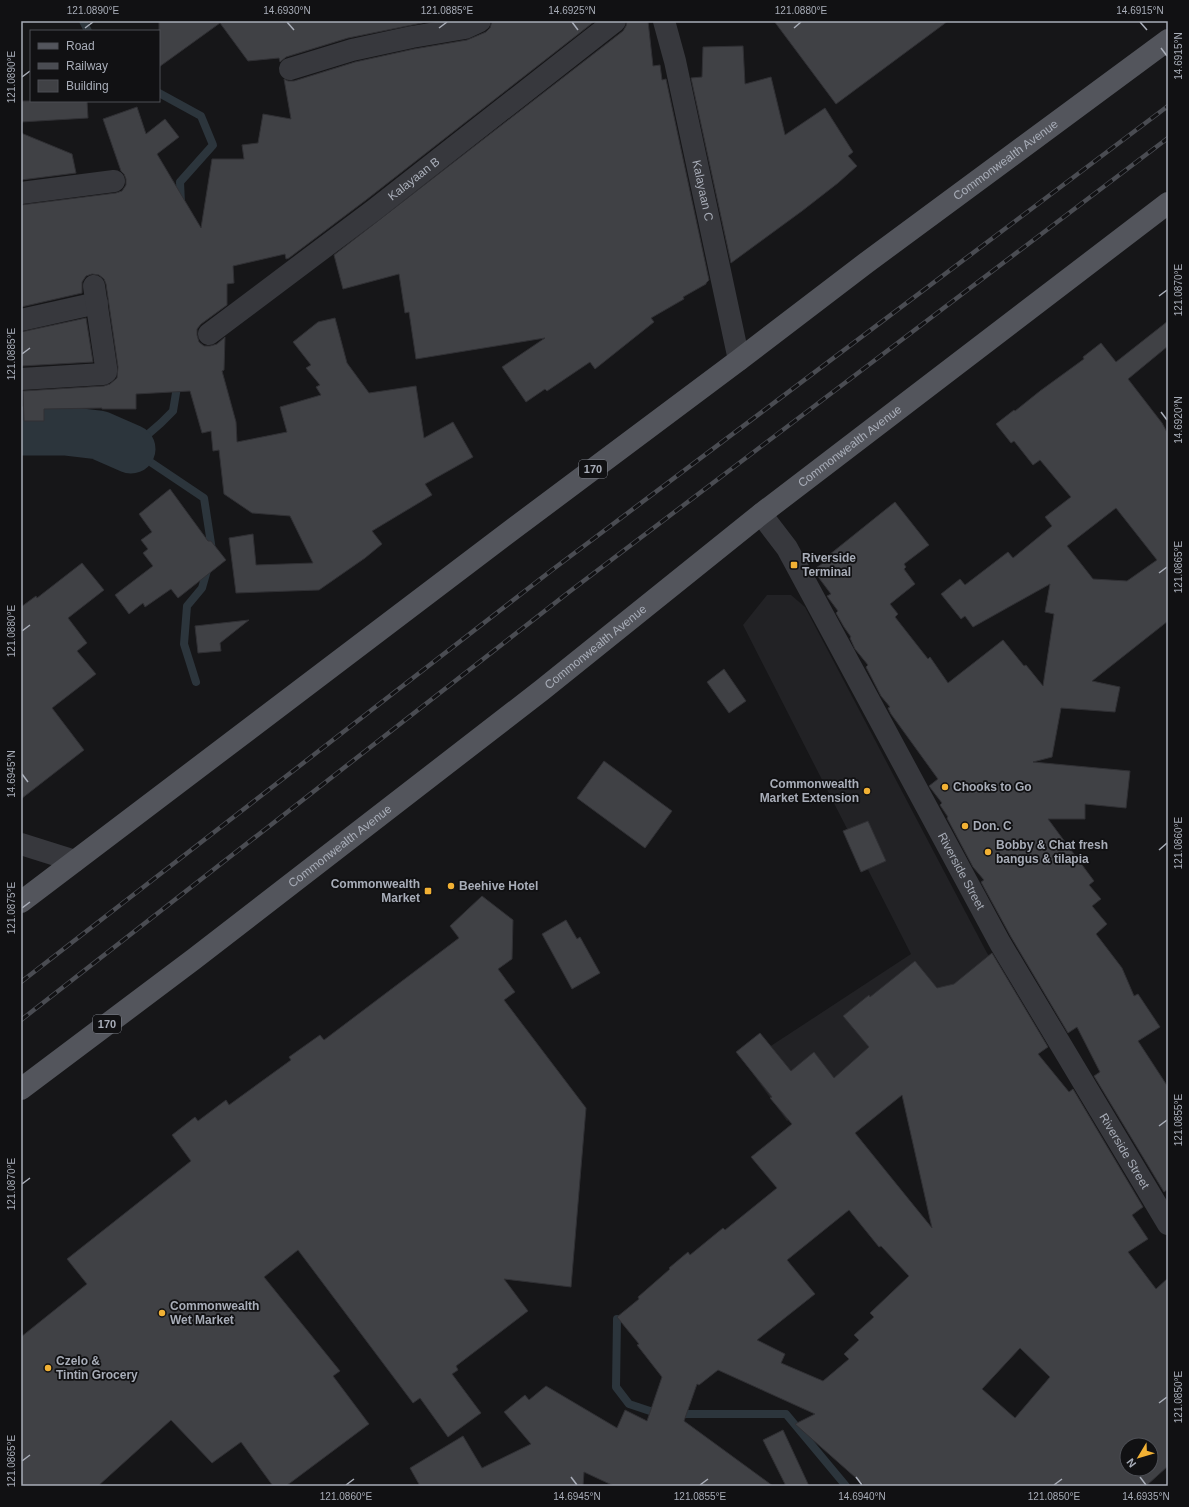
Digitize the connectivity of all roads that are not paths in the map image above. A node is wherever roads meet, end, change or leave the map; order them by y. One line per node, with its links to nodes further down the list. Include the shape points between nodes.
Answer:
1 (480, 21): 5 (street, via 465,28 352,50)
2 (615, 21): 10 (street, Kalayaan B, via 374,210)
3 (664, 21): 11 (street, Kalayaan C)
4 (1168, 40): 11 (main road, Commonwealth Avenue / 170, via 866,263)
5 (290, 69)
6 (114, 181): 7 (street)
7 (21, 193)
8 (1168, 203): 13 (main road, Commonwealth Avenue / 170)
9 (21, 320): 12 (street, via 96,294 106,367 103,374)
10 (209, 334)
11 (740, 360): 15 (main road, Commonwealth Avenue / 170)
12 (21, 379)
13 (762, 514): 17 (main road, Commonwealth Avenue / 170, via 542,690); 18 (street, Riverside Street, via 787,548 1000,943)
14 (21, 844): 15 (street)
15 (75, 861): 16 (main road, Commonwealth Avenue / 170)
16 (21, 902)
17 (21, 1089)
18 (1168, 1224)

